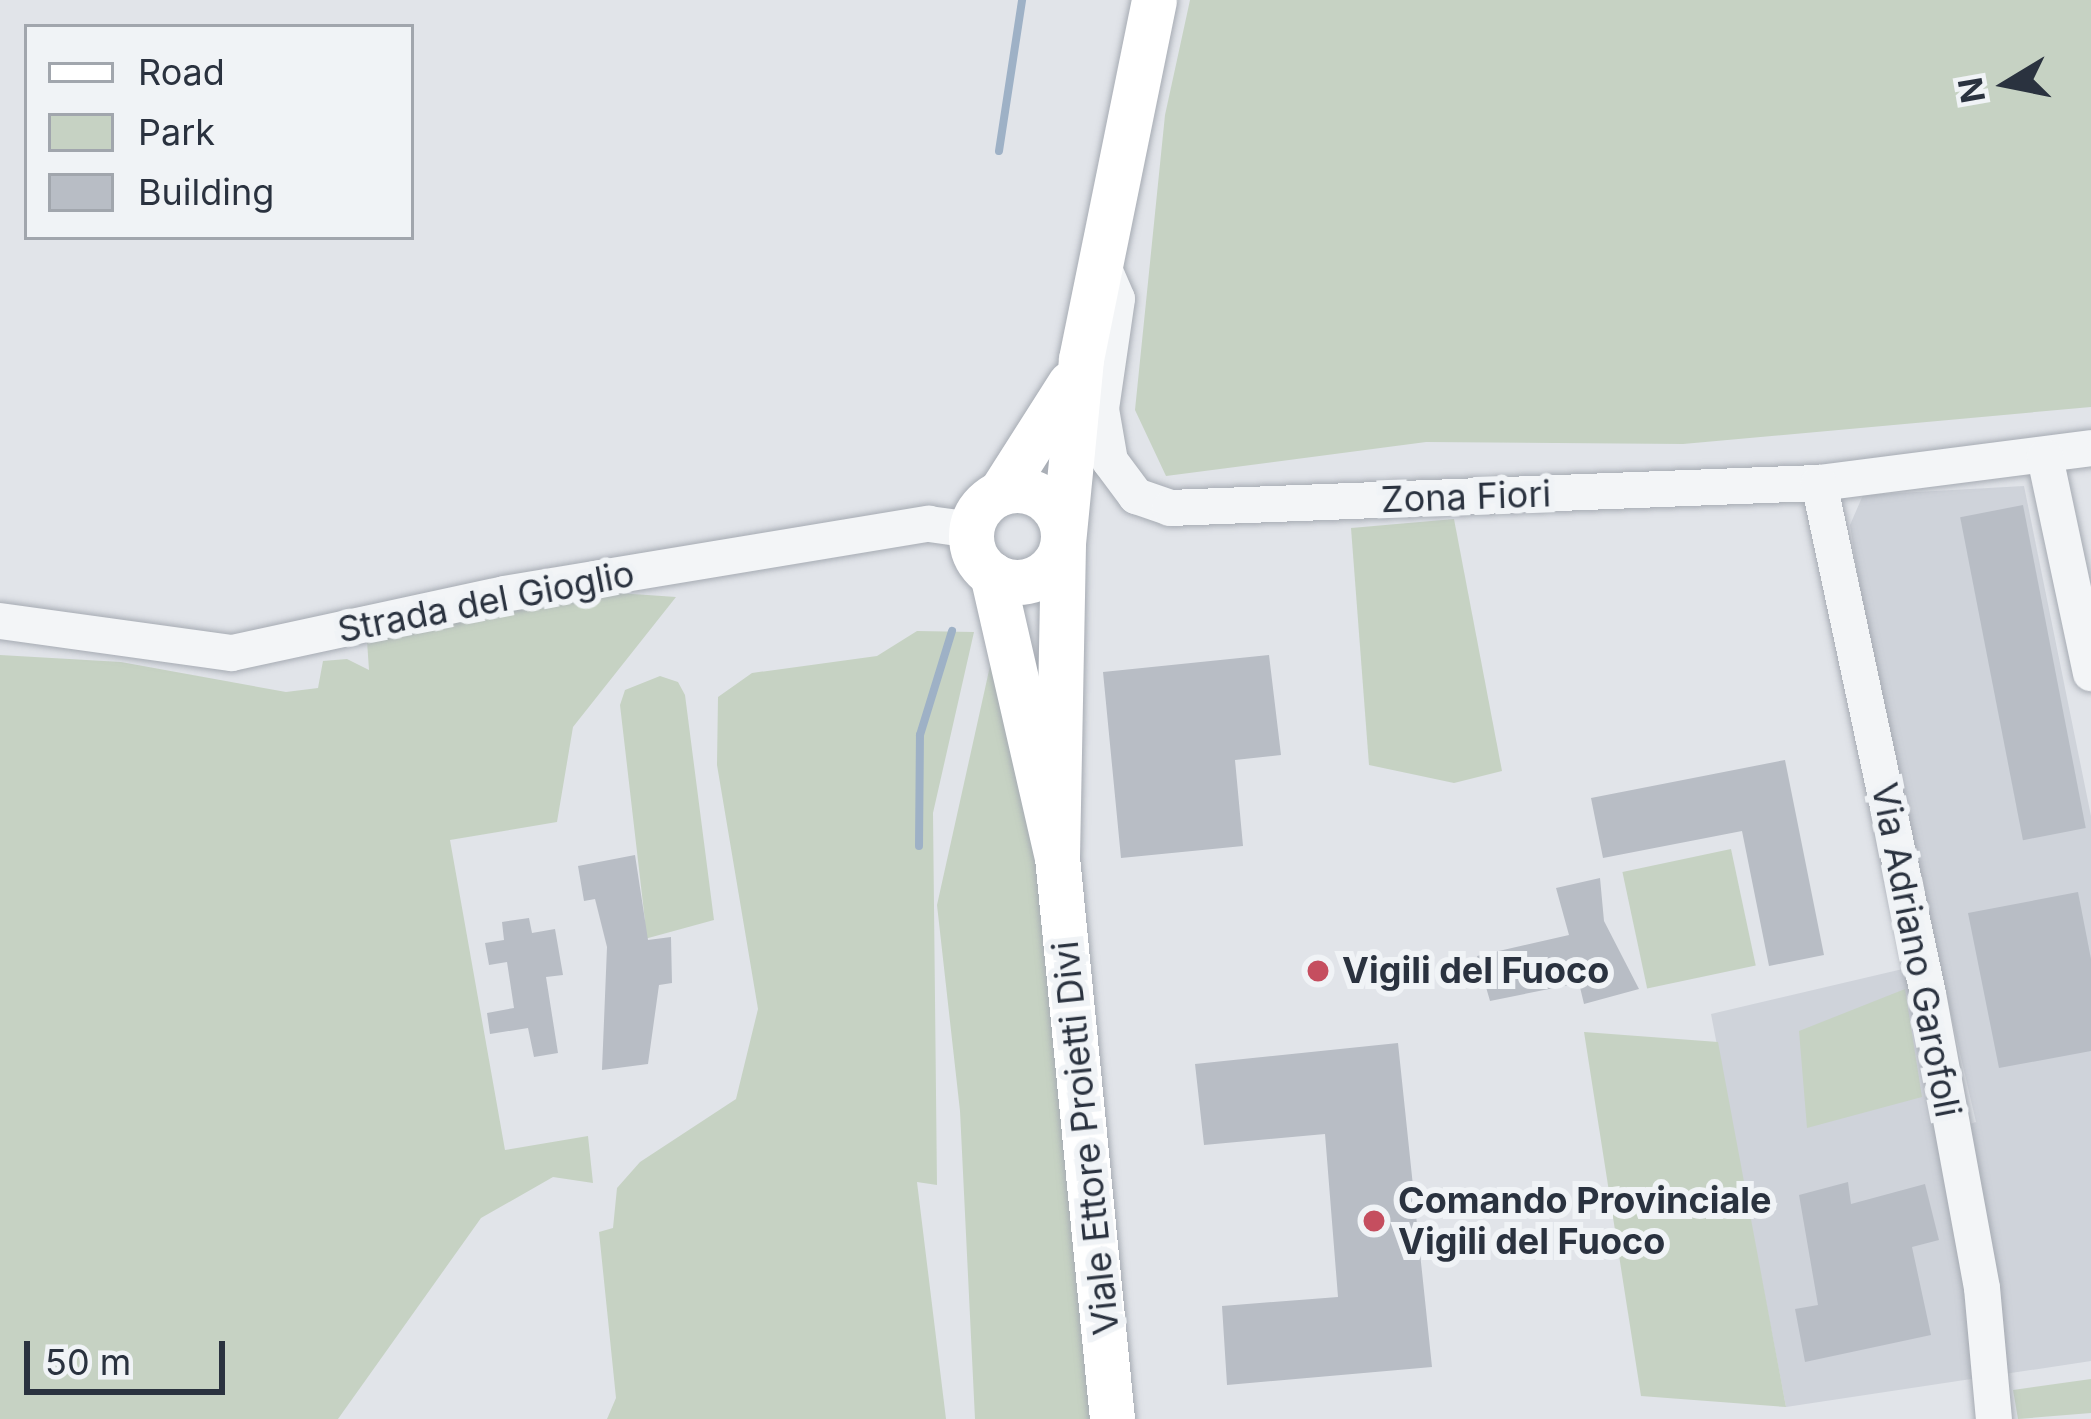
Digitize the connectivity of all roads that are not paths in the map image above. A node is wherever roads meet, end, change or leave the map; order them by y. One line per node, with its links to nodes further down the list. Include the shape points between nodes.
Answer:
1 (1154, 0): 2 (main road, Viale Ettore Proietti Divi)
2 (1101, 262): 3 (main road, Viale Ettore Proietti Divi); 6 (street, Zona Fiori, via 1117,299 1101,409 1110,461 1136,496 1170,508)
3 (1082, 358): 7 (main road, Viale Ettore Proietti Divi, via 1055,415); 9 (main road, Viale Ettore Proietti Divi)
4 (2091, 448): 5 (street, Zona Fiori)
5 (2045, 457): 6 (street, Zona Fiori); 12 (street)
6 (1819, 483): 15 (street, Via Adriano Garofoli, via 1928,994 1982,1288)
7 (1000, 493): 8 (main road, Viale Ettore Proietti Divi, via 981,507); 9 (main road, via 1028,490 1051,504)
8 (972, 530): 10 (main road, Viale Ettore Proietti Divi, via 975,555); 11 (street, Strada del Gioglio, via 929,524 504,594 232,653)
9 (1063, 543): 10 (main road, via 1036,578); 13 (main road, Viale Ettore Proietti Divi)
10 (992, 574): 13 (main road, Viale Ettore Proietti Divi)
11 (0, 621)
12 (2091, 673)
13 (1057, 857): 14 (main road, Viale Ettore Proietti Divi)
14 (1112, 1419)
15 (1994, 1419)

